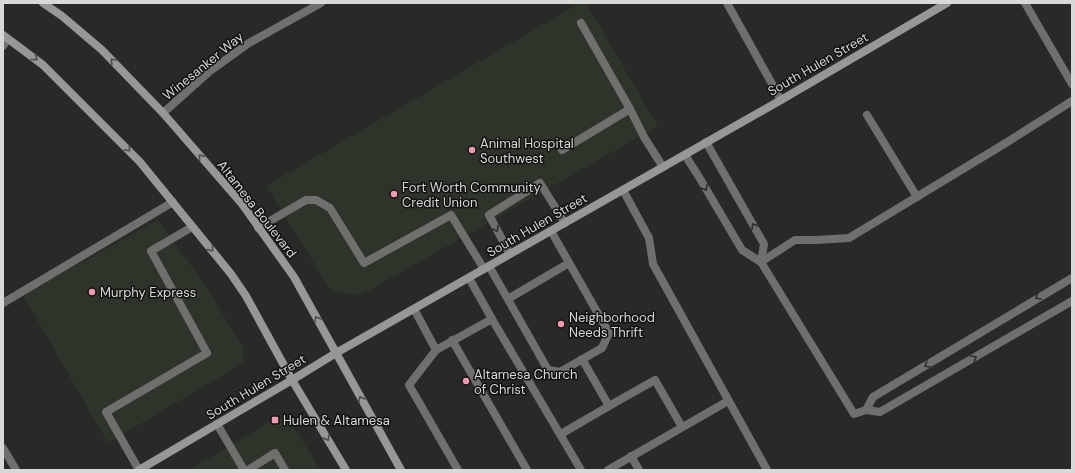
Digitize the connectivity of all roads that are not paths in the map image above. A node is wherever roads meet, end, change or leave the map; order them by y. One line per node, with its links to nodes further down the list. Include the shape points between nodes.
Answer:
1 (43, 3): 12 (main road, Altamesa Boulevard, one-way to 1, via 102,50)
2 (320, 3): 12 (street, Winesanker Way, via 249,43 210,71)
3 (727, 3): 9 (street)
4 (948, 3): 9 (main road, South Hulen Street)
5 (1024, 3): 8 (street)
6 (581, 23): 11 (street)
7 (5, 40): 20 (main road, one-way to 20, via 43,65 140,162)
8 (1072, 84)
9 (781, 100): 14 (main road, South Hulen Street)
10 (1072, 101): 19 (street)
11 (630, 109): 15 (street); 17 (street)
12 (163, 112): 23 (main road, Altamesa Boulevard, one-way to 12, via 242,204)
13 (867, 115): 19 (street)
14 (706, 142): 16 (main road, South Hulen Street); 26 (street, one-way to 14, via 764,244)
15 (562, 150)
16 (684, 155): 17 (main road, South Hulen Street); 26 (street, one-way to 26, via 742,250)
17 (663, 167): 18 (main road, South Hulen Street)
18 (623, 190): 21 (main road, South Hulen Street); 41 (street, via 649,238 653,264)
19 (917, 197): 26 (street, via 849,238 795,240)
20 (173, 202): 22 (main road); 33 (street)
21 (565, 223): 24 (main road, South Hulen Street); 25 (street, one-way to 25, via 540,183 489,215)
22 (192, 227): 40 (main road, one-way to 40, via 246,296); 53 (street, via 151,251 208,353 106,412)
23 (258, 228): 28 (street, via 306,200 316,200 330,208 364,263 451,214); 38 (main road, Altamesa Boulevard, one-way to 23, via 294,277)
24 (551, 231): 25 (main road, South Hulen Street); 27 (street)
25 (510, 254): 28 (main road, South Hulen Street)
26 (760, 262): 43 (street, via 854,414)
27 (569, 263): 31 (street); 39 (street, via 609,333 602,348)
28 (487, 267): 29 (main road, South Hulen Street); 31 (street)
29 (469, 278): 34 (main road, South Hulen Street); 35 (street)
30 (1072, 278): 43 (street, one-way to 43, via 873,397)
31 (508, 299): 39 (street, via 548,370 560,372)
32 (1072, 301): 43 (street, one-way to 32, via 880,412)
33 (3, 303)
34 (414, 309): 37 (street); 38 (main road, South Hulen Street)
35 (492, 319): 36 (street); 46 (street)
36 (452, 340): 37 (street); 51 (street)
37 (436, 350): 57 (street, via 410,385)
38 (336, 353): 40 (main road, South Hulen Street); 56 (main road, Altamesa Boulevard, one-way to 38)
39 (582, 360): 42 (street)
40 (292, 380): 44 (main road, South Hulen Street); 55 (main road, one-way to 55)
41 (728, 401): 45 (street); 61 (street)
42 (609, 406): 45 (street, via 655,380); 46 (street)
43 (866, 410)
44 (217, 424): 49 (main road, South Hulen Street); 50 (street)
45 (682, 427): 48 (street)
46 (560, 434): 58 (street)
47 (3, 448): 52 (street)
48 (631, 456): 59 (street); 60 (street)
49 (150, 467): 53 (main road, South Hulen Street)
50 (242, 469): 54 (street, via 275,453)
51 (524, 469)
52 (16, 470)
53 (139, 470)
54 (285, 470)
55 (346, 470)
56 (401, 470)
57 (458, 470)
58 (581, 470)
59 (608, 470)
60 (639, 470)
61 (767, 470)

